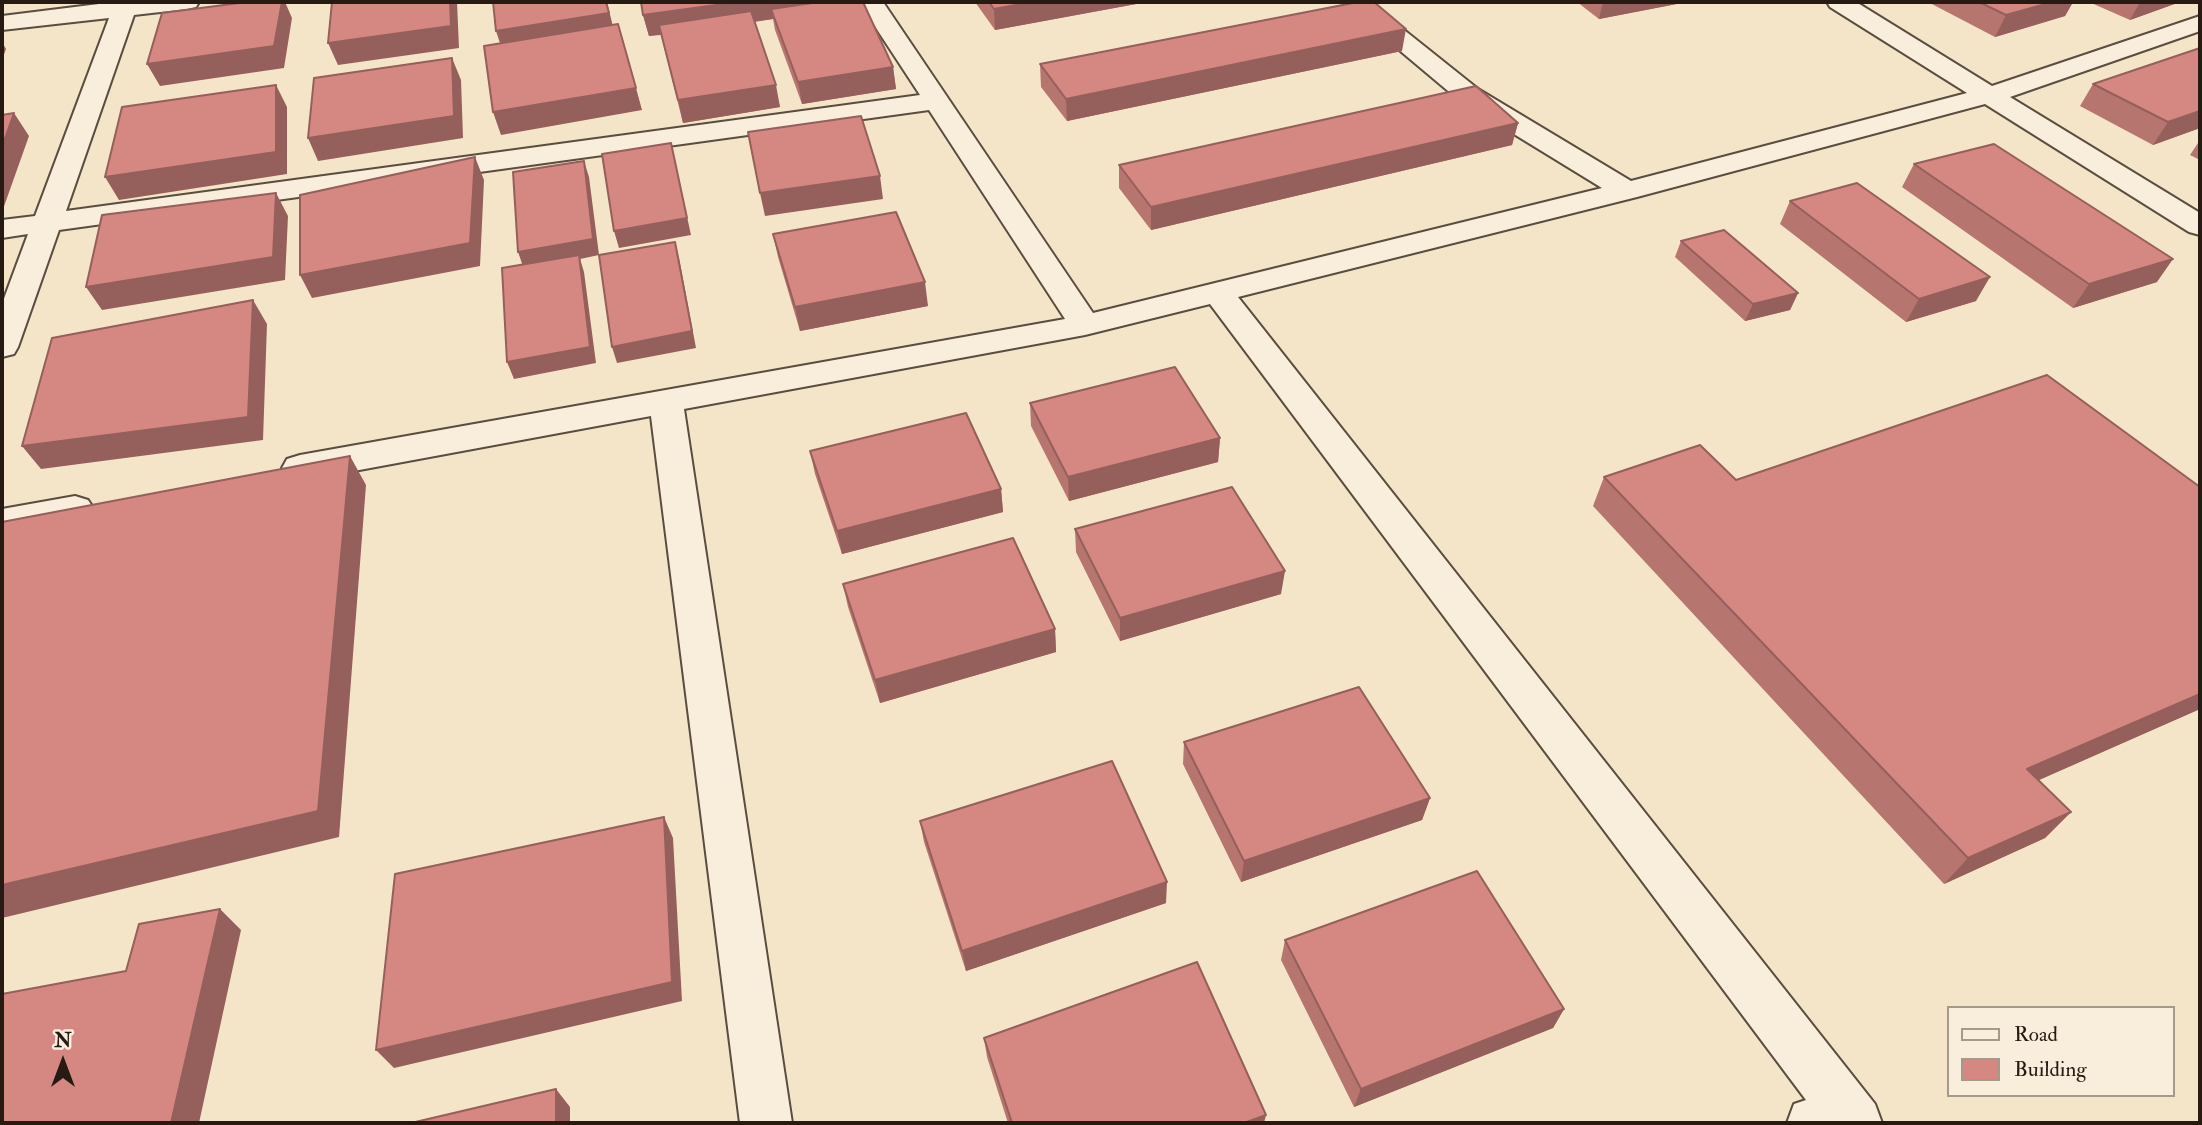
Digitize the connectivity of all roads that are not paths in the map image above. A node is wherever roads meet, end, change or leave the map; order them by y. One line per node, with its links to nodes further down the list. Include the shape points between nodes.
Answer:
1 (187, 2): 5 (street)
2 (872, 2): 9 (street)
3 (1354, 2): 10 (street, via 1469,95)
4 (1839, 2): 8 (street)
5 (126, 5): 6 (street); 11 (street)
6 (2, 23)
7 (2200, 23): 8 (street)
8 (1990, 95): 10 (street); 12 (street)
9 (938, 101): 11 (street); 15 (street)
10 (1627, 191): 14 (street)
11 (46, 223): 13 (street); 16 (street)
12 (2200, 226)
13 (2, 229)
14 (1217, 292): 15 (street); 21 (street)
15 (1085, 325): 17 (street)
16 (2, 347)
17 (666, 401): 18 (street); 22 (street)
18 (273, 472)
19 (110, 502): 20 (street)
20 (2, 522)
21 (1839, 1120)
22 (766, 1123)

